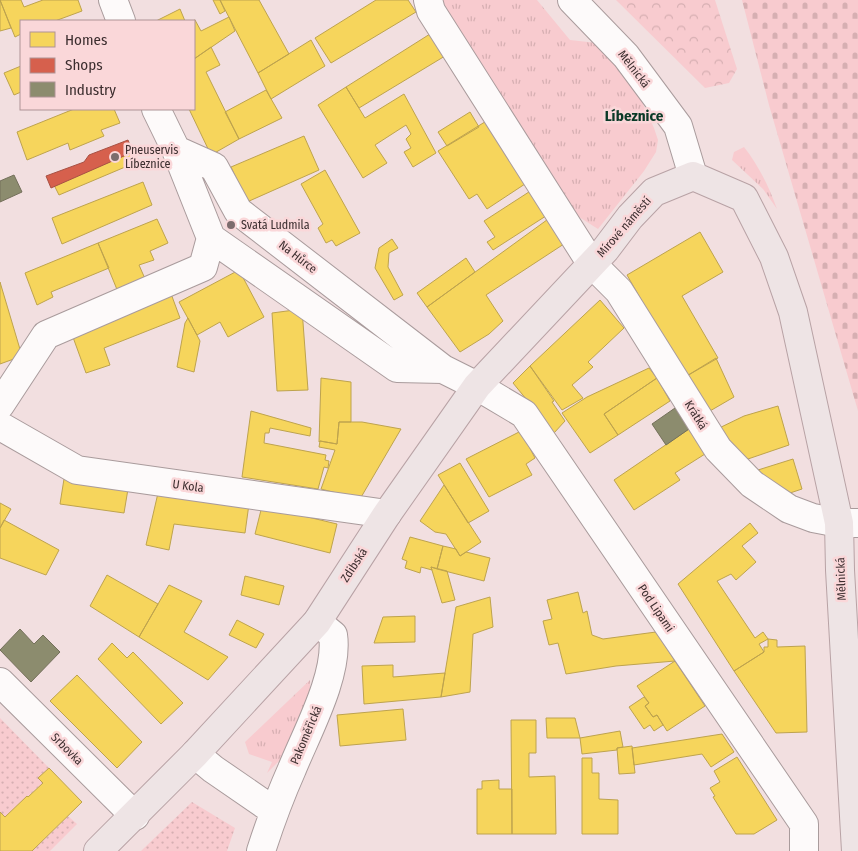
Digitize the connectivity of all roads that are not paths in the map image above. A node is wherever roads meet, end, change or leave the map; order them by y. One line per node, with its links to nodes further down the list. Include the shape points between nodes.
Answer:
1 (113, 0): 4 (street)
2 (428, 0): 9 (street, Mírové náměstí, via 431,11)
3 (572, 0): 7 (street, Mělnická, via 626,56 678,126)
4 (121, 20)
5 (156, 110): 6 (street)
6 (176, 150): 8 (street); 10 (street, Na Hůrce, via 214,167 238,210)
7 (693, 176): 9 (main road, Mírové náměstí, via 654,192); 15 (main road, Mělnická, via 744,198 774,257 793,312)
8 (211, 238): 10 (street, Na Hůrce, via 397,368); 12 (street, via 203,267 46,335)
9 (592, 263): 11 (main road, Zdibská); 15 (street, Krátká, via 619,290 718,449 752,484 789,509 812,518)
10 (443, 370): 11 (street, Na Hůrce)
11 (477, 386): 14 (main road, Zdibská); 23 (street, Pod Lipami, via 524,414 804,824)
12 (0, 405)
13 (0, 426): 14 (street, U Kola, via 77,470)
14 (387, 514): 16 (main road, Zdibská)
15 (849, 523): 24 (main road, Mělnická, via 840,570)
16 (317, 622): 18 (main road, Zdibská); 19 (street, Pakoměřická, via 333,635 326,688)
17 (0, 682): 20 (street, Srbovka)
18 (195, 754): 19 (street); 20 (main road, Zdibská)
19 (274, 811): 22 (street, Pakoměřická)
20 (134, 816): 21 (main road, Zdibská)
21 (98, 851)
22 (261, 851)
23 (804, 851)
24 (856, 851)

